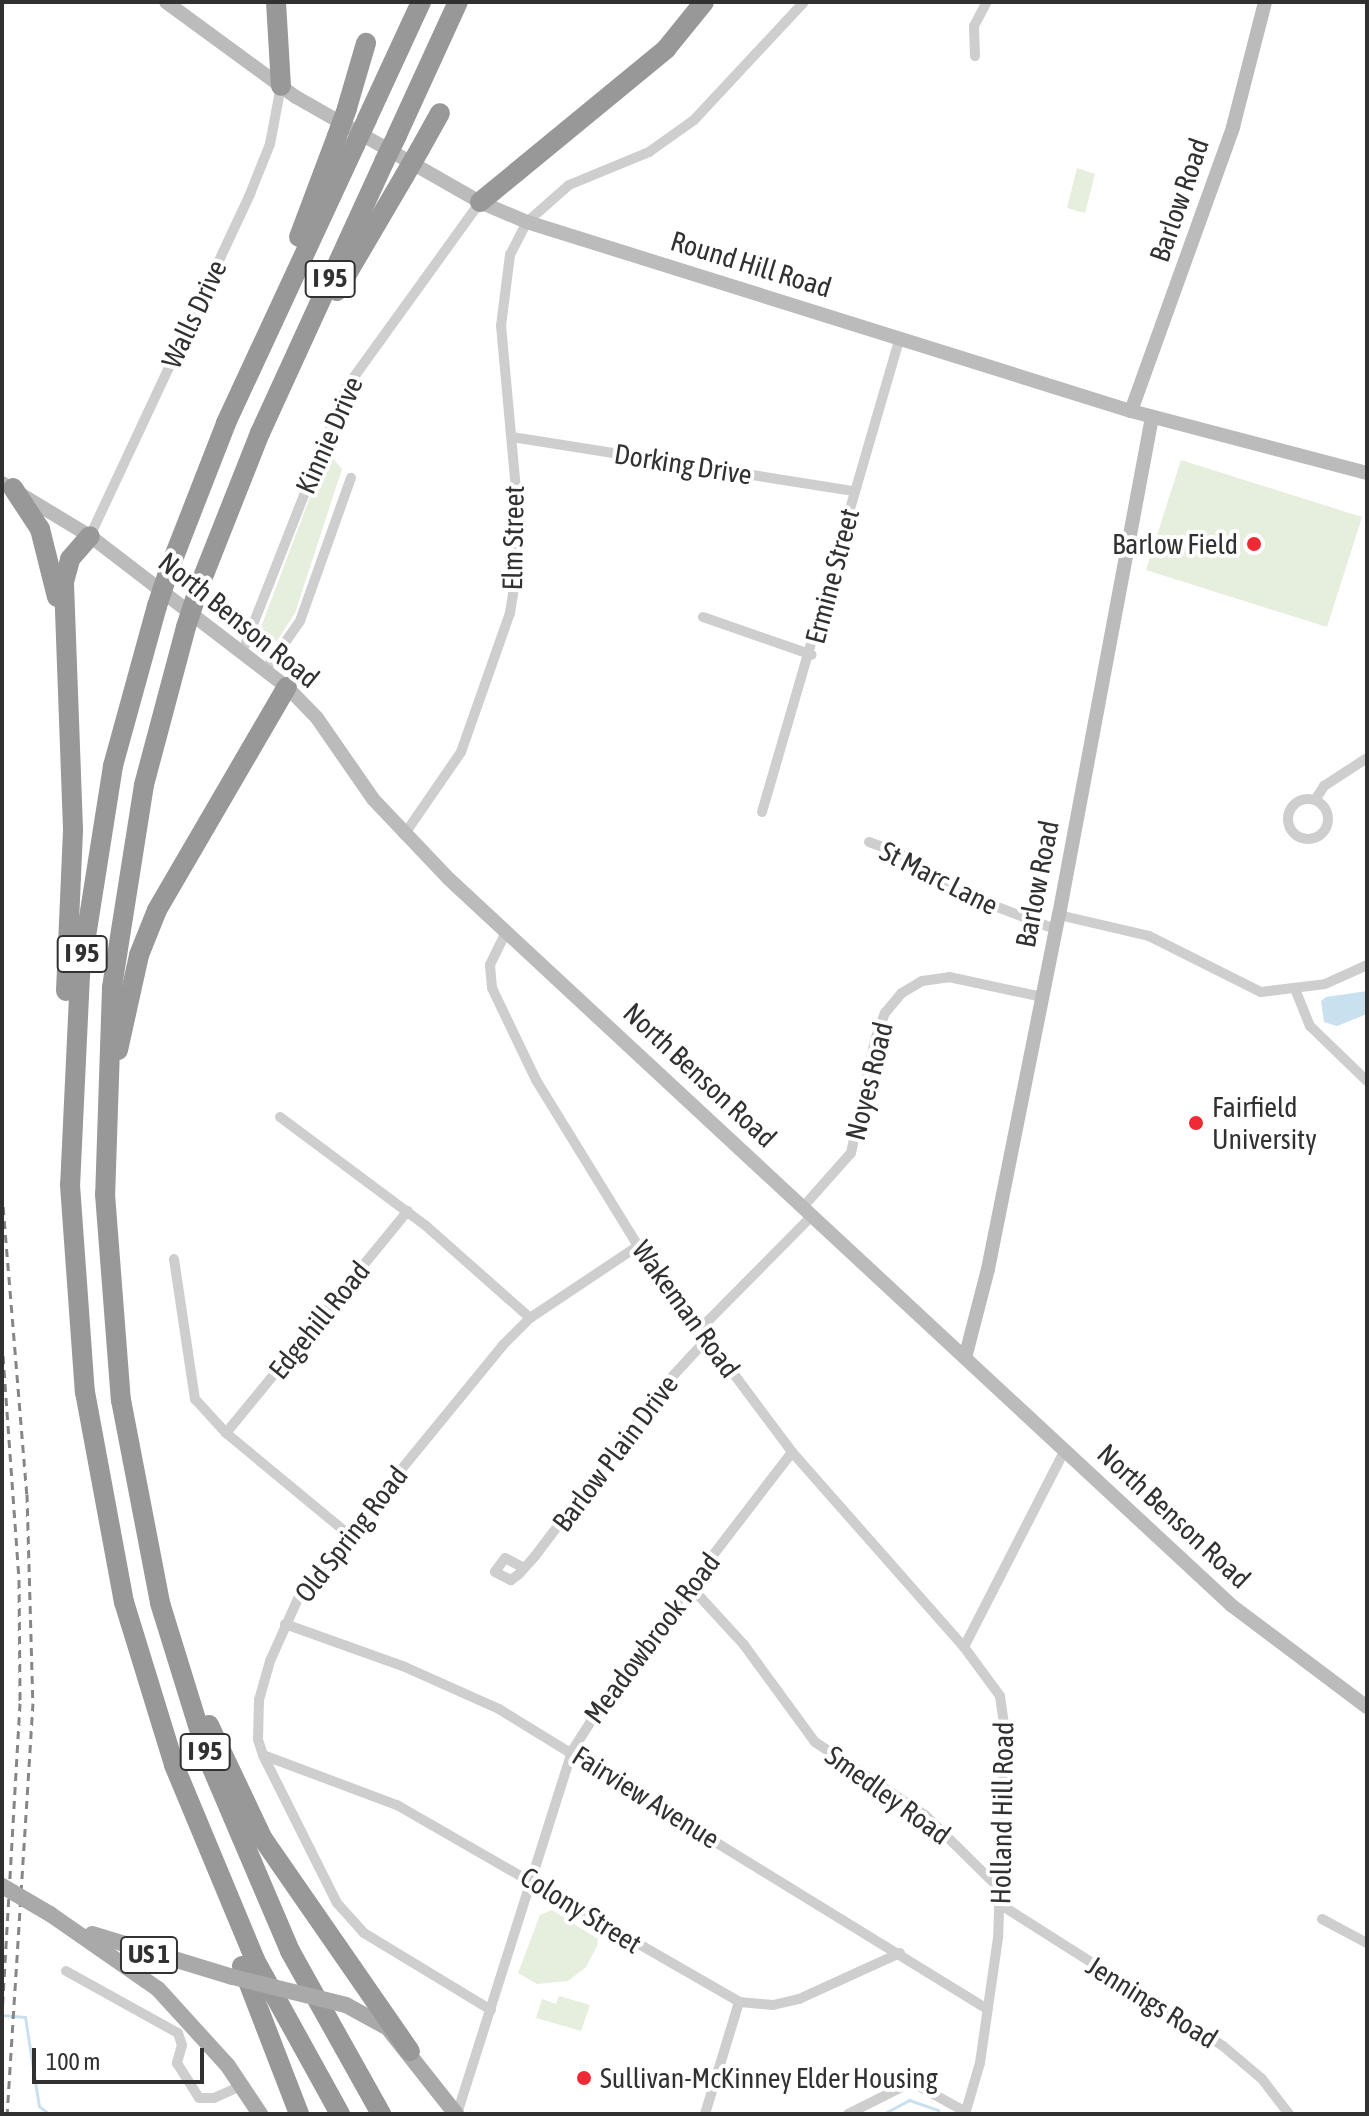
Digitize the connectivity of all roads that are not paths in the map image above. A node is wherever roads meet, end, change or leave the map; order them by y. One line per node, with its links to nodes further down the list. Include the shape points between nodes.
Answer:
1 (166, 2): 11 (main road, Round Hill Road)
2 (276, 2): 11 (highway)
3 (421, 2): 13 (highway, I 95, bridge, via 367,119)
4 (458, 2): 17 (highway, I 95, bridge)
5 (704, 2): 14 (highway, via 666,49)
6 (804, 2): 15 (street, via 681,131 649,152 569,185)
7 (987, 2): 10 (street, via 974,26)
8 (1265, 2): 18 (main road, Barlow Road, via 1233,127)
9 (366, 43): 13 (highway, bridge, via 347,108)
10 (975, 56)
11 (281, 86): 14 (main road, Round Hill Road); 25 (street, Walls Drive, via 270,144 250,194)
12 (440, 113): 17 (highway, bridge)
13 (346, 140): 45 (highway, I 95, bridge, via 170,567 113,766 76,1015)
14 (480, 202): 15 (main road, Round Hill Road); 27 (street, Kinnie Drive, via 430,265 339,401)
15 (527, 222): 16 (main road, Round Hill Road); 20 (street, Elm Street, via 510,255 501,326 502,383)
16 (900, 338): 18 (main road, Round Hill Road); 24 (street, Ermine Street)
17 (277, 395): 43 (highway, I 95, bridge, via 199,587 153,744 112,988)
18 (1131, 411): 19 (main road, Round Hill Road)
19 (1152, 417): 21 (main road, Round Hill Road); 37 (main road, Barlow Road)
20 (512, 437): 24 (street, Dorking Drive); 35 (street, Elm Street, via 516,577 510,613 461,752)
21 (1367, 473)
22 (351, 478): 30 (street, via 300,621)
23 (7, 485): 25 (main road, North Benson Road); 29 (highway, via 30,508 43,540)
24 (854, 491): 28 (street, Ermine Street)
25 (90, 536): 27 (main road, North Benson Road); 29 (highway, via 65,573)
26 (703, 617): 28 (street)
27 (243, 650): 30 (main road, North Benson Road)
28 (812, 655): 34 (street, Ermine Street)
29 (67, 660): 45 (highway, via 73,815 65,1017)
30 (267, 668): 31 (main road, North Benson Road)
31 (287, 687): 35 (main road, North Benson Road); 43 (highway, via 148,931)
32 (1367, 758): 33 (street, via 1324,786)
33 (1315, 800)
34 (762, 812)
35 (404, 835): 38 (main road, North Benson Road)
36 (869, 842): 37 (street, St Marc Lane, via 899,853 956,891)
37 (1057, 922): 40 (street, St Marc Lane, via 1149,936 1249,990); 41 (main road, Barlow Road)
38 (507, 930): 47 (main road, North Benson Road); 48 (street, Wakeman Road, via 490,965 492,988 543,1092)
39 (1367, 965): 40 (street, St Marc Lane, via 1325,984)
40 (1295, 989): 42 (street, via 1310,1026)
41 (1042, 997): 47 (street, Noyes Road, via 949,977 922,981 902,993 885,1013 875,1040 851,1153); 53 (main road, Barlow Road)
42 (1367, 1081)
43 (105, 1113): 60 (highway, I 95, via 116,1360 133,1482)
44 (280, 1117): 46 (street)
45 (70, 1185): 66 (highway, I 95, via 80,1348 105,1517 148,1686)
46 (408, 1211): 50 (street); 54 (street, Edgehill Road)
47 (808, 1211): 51 (street, Noyes Road); 53 (main road, North Benson Road)
48 (638, 1246): 50 (street, Old Spring Road); 51 (street, Wakeman Road)
49 (174, 1259): 54 (street, via 192,1394)
50 (530, 1318): 57 (street, Old Spring Road)
51 (700, 1329): 52 (street, Wakeman Road)
52 (707, 1339): 56 (street, Wakeman Road); 58 (street, Barlow Plain Drive)
53 (965, 1358): 55 (main road, North Benson Road)
54 (226, 1433): 57 (street)
55 (1065, 1450): 62 (street); 63 (main road, North Benson Road, via 1231,1605)
56 (792, 1452): 59 (street, Meadowbrook Road); 62 (street, Wakeman Road)
57 (347, 1533): 61 (street, Old Spring Road, via 301,1592)
58 (524, 1568)
59 (690, 1586): 64 (street, Meadowbrook Road, via 618,1679); 69 (street, Smedley Road, via 744,1645 815,1742 944,1830)
60 (160, 1603): 81 (highway, via 250,1817); 87 (highway, I 95, via 204,1748 255,1877 309,1989)
61 (285, 1624): 64 (street, Fairview Avenue, via 405,1667 499,1709); 65 (street, Old Spring Road, via 259,1700)
62 (964, 1647): 69 (street, Holland Hill Road, via 1000,1696 1005,1713)
63 (1367, 1707)
64 (572, 1751): 67 (street, Meadowbrook Road); 74 (street, Fairview Avenue)
65 (263, 1755): 67 (street, Colony Street, via 397,1805); 80 (street, Old Spring Road, via 319,1876 349,1919)
66 (203, 1844): 85 (highway); 86 (highway, I 95, via 267,1986)
67 (531, 1879): 78 (street, Colony Street); 80 (street, Meadowbrook Road)
68 (2, 1886): 72 (main road, US 1, bridge)
69 (1000, 1889): 70 (street, Holland Hill Road)
70 (1001, 1905): 79 (street, Holland Hill Road); 91 (street, Jennings Road, via 1223,2046 1262,2079)
71 (1322, 1919): 73 (street)
72 (68, 1925): 75 (main road, US 1); 77 (main road, US 1)
73 (1367, 1943)
74 (900, 1953): 78 (street, Colony Street, via 799,1999 762,2006); 79 (street, Fairview Avenue)
75 (182, 1965): 77 (main road, via 167,1973); 81 (main road, US 1, bridge, via 346,2005 388,2028)
76 (66, 1971): 82 (street, via 178,2033 182,2045 177,2063 199,2098 214,2098)
77 (164, 1995): 82 (main road, US 1)
78 (739, 2002): 89 (street)
79 (987, 2009): 83 (street, Holland Hill Road)
80 (491, 2010): 88 (street, Meadowbrook Road)
81 (410, 2051): 88 (main road, US 1)
82 (241, 2086): 84 (main road, US 1)
83 (966, 2113): 90 (street, via 917,2085 906,2085)
84 (260, 2114)
85 (299, 2114)
86 (340, 2114)
87 (381, 2114)
88 (457, 2114)
89 (705, 2114)
90 (848, 2114)
91 (1289, 2114)

